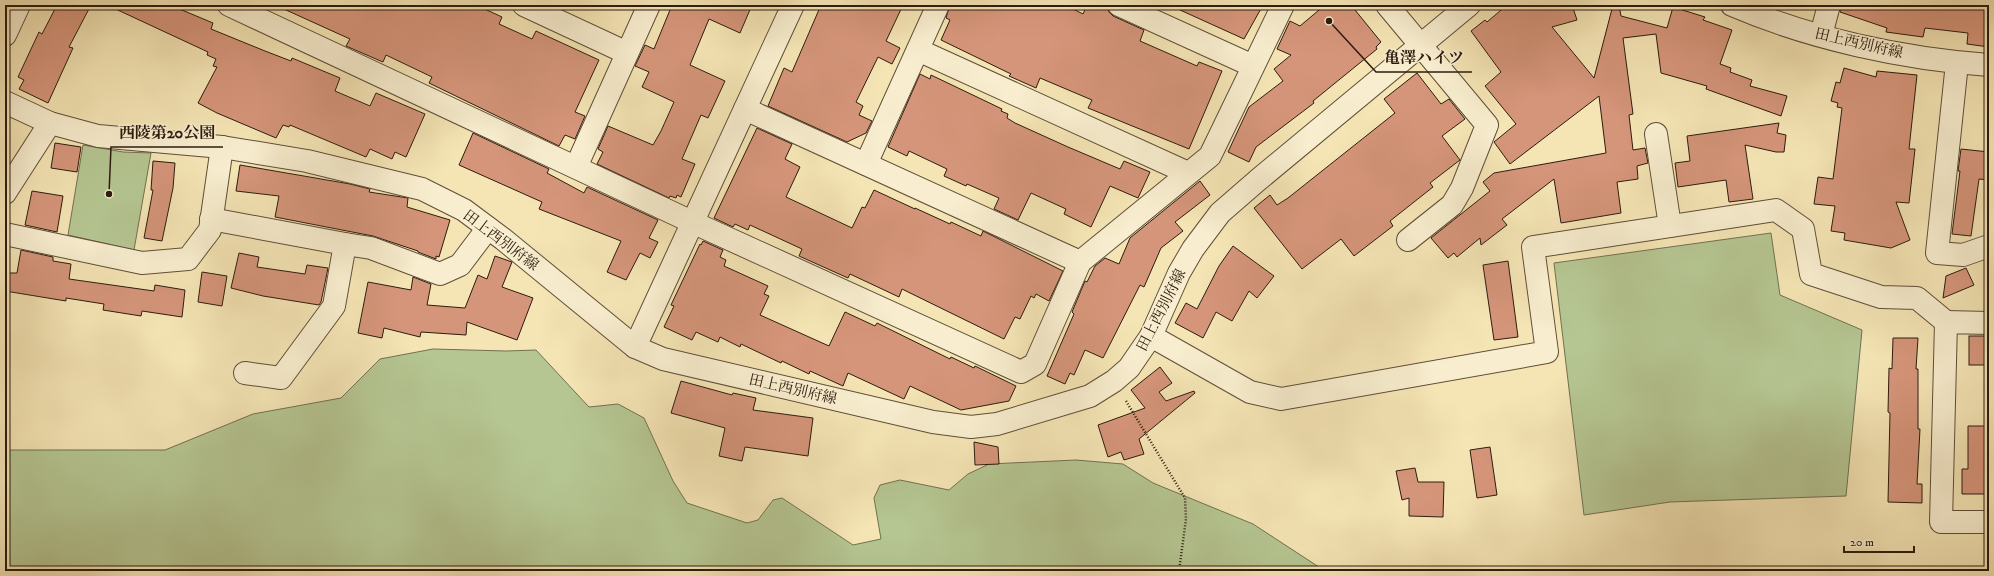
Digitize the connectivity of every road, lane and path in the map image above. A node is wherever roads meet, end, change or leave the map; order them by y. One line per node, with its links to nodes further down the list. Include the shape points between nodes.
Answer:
1 (19, 5): 13 (street)
2 (229, 5): 27 (street)
3 (524, 5): 17 (street)
4 (649, 5): 17 (street)
5 (793, 5): 22 (street)
6 (938, 5): 16 (street)
7 (1119, 5): 20 (street)
8 (1283, 5): 20 (street)
9 (1387, 5): 15 (street)
10 (1469, 5): 15 (street, 田上西別府線)
11 (1732, 5): 14 (street, 田上西別府線, via 1757,16)
12 (1829, 5): 14 (street)
13 (5, 35)
14 (1821, 35): 18 (street, 田上西別府線, via 1888,51)
15 (1421, 45): 35 (street, via 1487,125 1462,188 1452,205); 41 (street, 田上西別府線, via 1220,213 1179,273)
16 (918, 50): 26 (street); 28 (street)
17 (627, 53): 27 (street)
18 (1957, 63): 19 (street, 田上西別府線); 37 (street, via 1937,253 1963,255)
19 (1989, 65)
20 (1254, 66): 28 (street, via 1210,156)
21 (5, 102): 23 (street, 田上西別府線)
22 (745, 109): 26 (street); 31 (street)
23 (50, 124): 25 (street, 田上西別府線, via 98,136); 29 (street)
24 (1656, 134): 32 (street)
25 (222, 147): 30 (street); 33 (street, 田上西別府線, via 307,161 422,189 464,210)
26 (866, 164): 38 (street)
27 (576, 167): 31 (street)
28 (1188, 174): 38 (street)
29 (5, 193)
30 (211, 219): 34 (street, via 210,230 188,259 150,262); 36 (street)
31 (692, 222): 38 (street, via 1021,372 1035,364); 42 (street)
32 (1670, 226): 39 (street, via 1776,210 1803,229 1811,274 1881,297 1917,298); 41 (street, via 1533,247 1547,352 1281,399 1250,392)
33 (488, 228): 36 (street, via 460,265 440,274 371,248); 42 (street, 田上西別府線)
34 (5, 234)
35 (1408, 240)
36 (345, 244): 43 (street, via 334,306 281,378)
37 (1989, 246)
38 (1080, 262)
39 (1946, 322): 40 (street); 45 (street, via 1941,522)
40 (1989, 323)
41 (1151, 336): 44 (street, 田上西別府線, via 1128,368)
42 (635, 347): 44 (street, 田上西別府線, via 663,359 933,422 971,427 997,424 1044,411 1090,396)
43 (245, 373)
44 (1114, 382): 46 (path, via 1185,498 1186,519)
45 (1989, 522)
46 (1179, 571)

